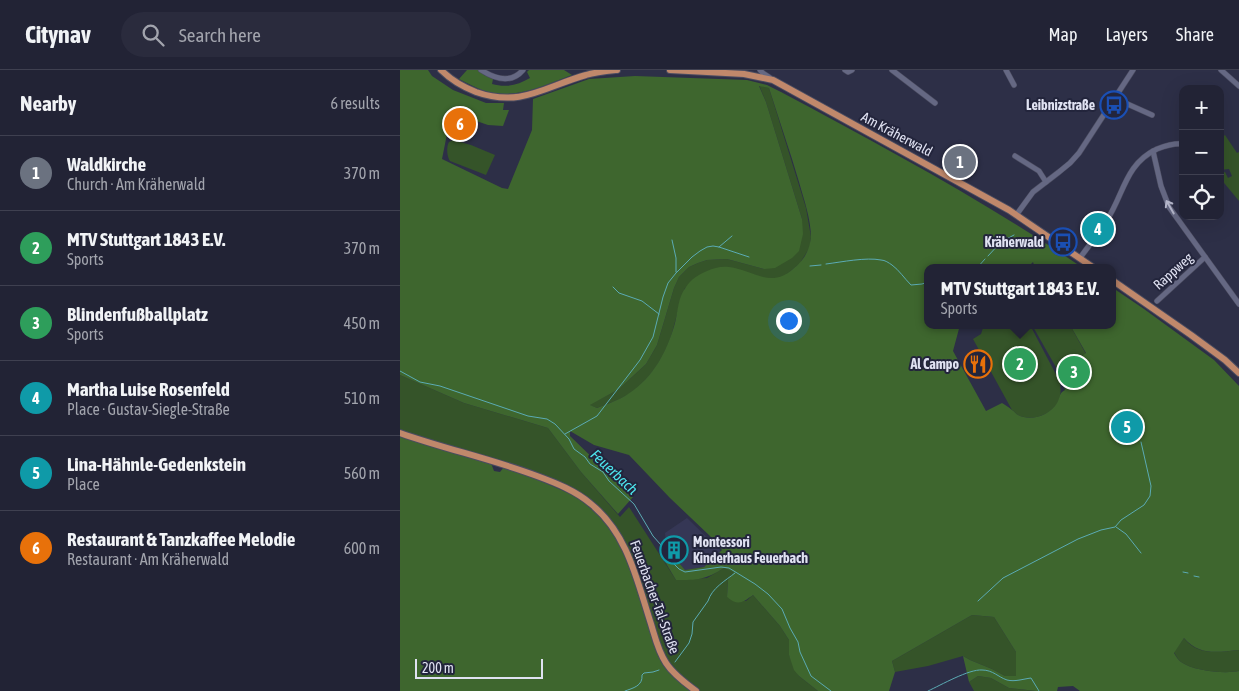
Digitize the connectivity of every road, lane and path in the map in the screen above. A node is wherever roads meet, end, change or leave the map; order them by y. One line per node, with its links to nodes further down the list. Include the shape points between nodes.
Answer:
1 (441, 70): 4 (main road, via 473,91 513,98 541,92 587,74)
2 (481, 70): 3 (street, via 506,79 518,76)
3 (523, 70)
4 (617, 70)
5 (670, 70): 12 (main road, Am Kräherwald)
6 (845, 70): 7 (street)
7 (852, 70)
8 (892, 70): 18 (street)
9 (1006, 70): 15 (street)
10 (1133, 70): 17 (street)
11 (1221, 70): 16 (street)
12 (729, 71): 13 (main road, Am Kräherwald)
13 (744, 72): 14 (main road, Am Kräherwald)
14 (758, 72): 24 (main road, Am Kräherwald)
15 (1014, 85)
16 (1239, 86)
17 (1114, 98): 19 (street); 23 (street, via 1079,153)
18 (935, 102)
19 (1152, 115)
20 (1179, 144): 21 (street)
21 (1153, 151): 25 (street, one-way to 21, via 1169,207); 26 (street, via 1133,168 1107,220)
22 (1015, 156): 23 (street, via 1039,171)
23 (1046, 182): 24 (street, via 1033,192)
24 (1016, 214): 26 (main road, Am Kräherwald)
25 (1205, 257): 29 (street, Rappweg); 30 (street)
26 (1080, 258): 27 (main road, Am Kräherwald)
27 (1088, 264)
28 (1116, 283): 31 (main road)
29 (1156, 301)
30 (1239, 304)
31 (1239, 373)
32 (400, 433): 33 (main road, Feuerbacher-Tal-Straße, via 530,474 562,486 591,504 611,524 627,552 663,659)
33 (696, 691)

